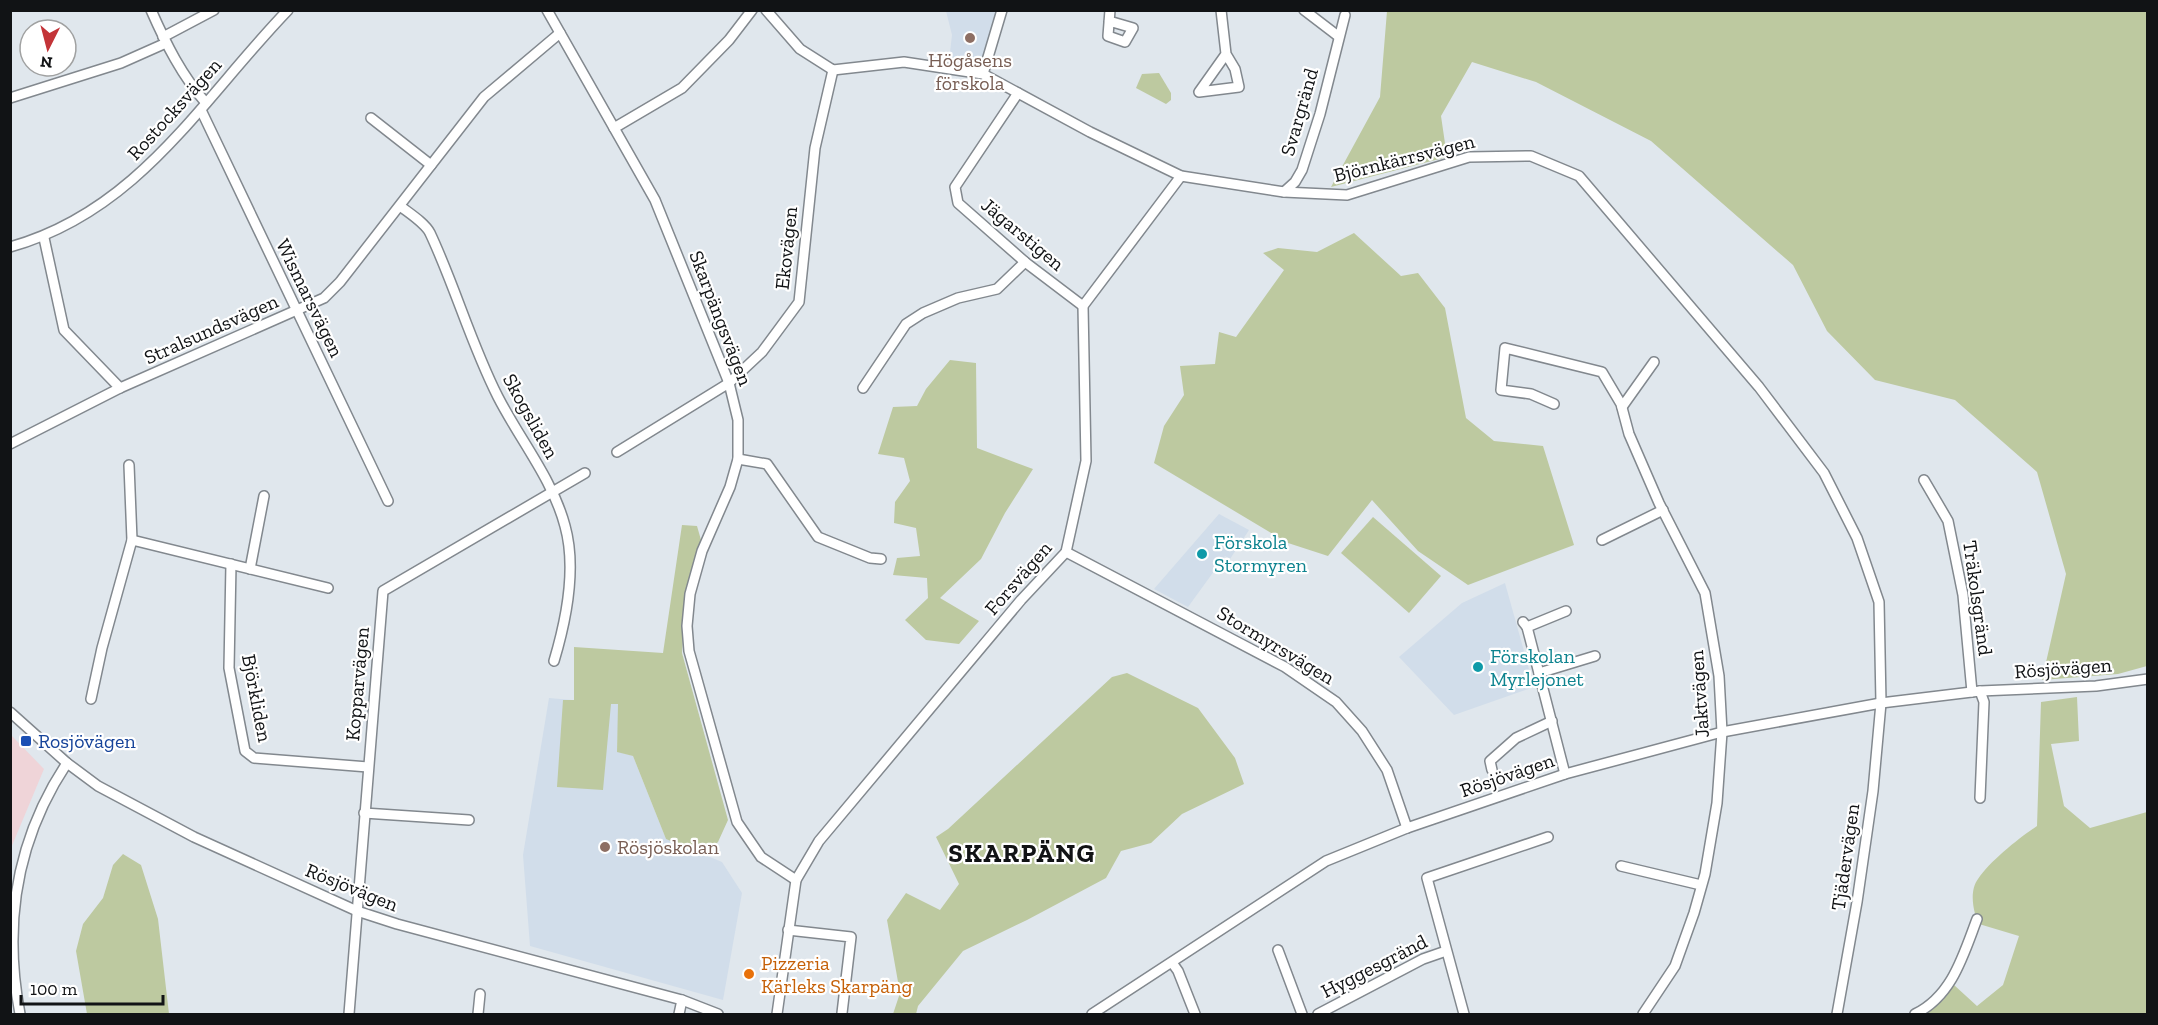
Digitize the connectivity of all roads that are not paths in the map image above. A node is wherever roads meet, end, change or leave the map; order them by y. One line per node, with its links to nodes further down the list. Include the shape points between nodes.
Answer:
1 (151, 10): 13 (street, Wismarsvägen)
2 (214, 10): 13 (street)
3 (288, 10): 19 (street, Rostocksvägen)
4 (548, 10): 11 (street, Skarpängsvägen)
5 (752, 10): 21 (street, via 682,88)
6 (766, 10): 15 (street, via 800,50)
7 (1002, 10): 16 (street)
8 (1221, 10): 14 (street)
9 (1304, 10): 12 (street)
10 (1346, 15): 12 (street, Svargränd)
11 (560, 33): 21 (street, Skarpängsvägen); 22 (street, Stralsundsvägen, via 484,97)
12 (1338, 36): 24 (street, Svargränd, via 1302,170)
13 (164, 40): 18 (street, via 121,63); 19 (street, Wismarsvägen)
14 (1226, 54): 14 (street, via 1219,64 1199,92 1239,87)
15 (833, 70): 16 (street, Björnkärrsvägen, via 904,63); 32 (street, Ekovägen, via 814,148 799,302 762,352)
16 (983, 74): 17 (street, Björnkärrsvägen)
17 (1018, 93): 23 (street, Björnkärrsvägen); 28 (street, Jägarstigen, via 955,187 958,202)
18 (10, 98)
19 (203, 107): 26 (street, Rostocksvägen, via 168,149 125,187); 30 (street, Wismarsvägen)
20 (371, 118): 22 (street)
21 (614, 128): 32 (street, Skarpängsvägen, via 656,200)
22 (431, 165): 25 (street, Stralsundsvägen)
23 (1181, 176): 24 (street, Björnkärrsvägen); 29 (street)
24 (1284, 192): 61 (street, Björnkärrsvägen, via 1347,195 1469,157 1531,156 1579,176 1759,387 1824,473 1857,538 1879,602)
25 (400, 206): 30 (street, Stralsundsvägen, via 340,282 324,298); 43 (street, Skogsliden, via 429,231 498,397)
26 (44, 238): 27 (street, Rostocksvägen); 33 (street, via 64,330)
27 (10, 247)
28 (1025, 262): 29 (street, Jägarstigen); 34 (street, via 997,289 958,298 906,324)
29 (1083, 306): 49 (street, Forsvägen, via 1086,461)
30 (296, 311): 33 (street, Stralsundsvägen); 45 (street, Wismarsvägen)
31 (1654, 362): 36 (street)
32 (729, 382): 38 (street, Ekovägen); 39 (street, Skarpängsvägen, via 738,420)
33 (120, 388): 37 (street, Stralsundsvägen)
34 (863, 388)
35 (1554, 404): 36 (street, Jaktvägen, via 1531,394 1501,390 1506,348 1602,372)
36 (1622, 407): 46 (street, Jaktvägen, via 1629,434)
37 (10, 444)
38 (617, 452)
39 (738, 459): 50 (street, via 767,464 818,537); 76 (street, Skarpängsvägen, via 693,583 687,626 689,651 737,822 761,857)
40 (129, 465): 47 (street)
41 (585, 473): 43 (street, Kopparvägen)
42 (1924, 480): 59 (street, Träkolsgränd, via 1948,520)
43 (552, 492): 56 (street, Skogsliden, via 566,528 569,564 564,629); 66 (street, Kopparvägen, via 383,591)
44 (264, 496): 52 (street)
45 (388, 501)
46 (1663, 510): 48 (street); 64 (street, Jaktvägen, via 1705,593 1718,668)
47 (132, 540): 51 (street); 60 (street)
48 (1602, 540)
49 (1066, 552): 72 (street, Stormyrsvägen, via 1268,658 1335,702 1362,731 1387,770); 76 (street, Forsvägen, via 1021,600 819,841)
50 (881, 559)
51 (231, 564): 52 (street); 66 (street, Björkliden, via 229,668 245,751 254,758)
52 (250, 569): 53 (street)
53 (328, 588)
54 (1566, 611): 57 (street, via 1525,624)
55 (1596, 656): 57 (street)
56 (554, 661)
57 (1539, 673): 63 (street)
58 (2148, 679): 59 (street, Rösjövägen, via 2096,686)
59 (1976, 692): 61 (street, Rösjövägen); 69 (street, via 1984,702)
60 (91, 699)
61 (1881, 703): 64 (street, Rösjövägen); 87 (street, Tjädervägen, via 1862,869)
62 (10, 712): 65 (street, Rösjövägen)
63 (1552, 721): 67 (street, via 1516,738 1490,761); 68 (street)
64 (1722, 732): 68 (street, Rösjövägen); 77 (street, Jaktvägen, via 1717,803)
65 (67, 763): 75 (street); 78 (street, Rösjövägen, via 98,786 194,837)
66 (368, 767): 70 (street, Kopparvägen)
67 (1492, 770)
68 (1565, 774): 72 (street, Rösjövägen)
69 (1980, 798)
70 (364, 813): 71 (street); 78 (street, Kopparvägen)
71 (469, 820)
72 (1407, 828): 83 (street, Rösjövägen, via 1326,861)
73 (1548, 837): 82 (street, via 1427,878)
74 (1621, 866): 77 (street)
75 (15, 867): 88 (street, via 13,932)
76 (796, 880): 80 (street, Forsvägen)
77 (1701, 885): 99 (street, Jaktvägen, via 1675,966)
78 (357, 911): 85 (street, Rösjövägen); 89 (street, Kopparvägen)
79 (1977, 919): 101 (street, via 1949,984 1936,1002)
80 (788, 930): 86 (street, via 851,937); 93 (street, Forsvägen)
81 (1278, 950): 96 (street, Hyggesgränd)
82 (1446, 951): 97 (street, Hyggesgränd); 98 (street)
83 (1173, 964): 94 (street, Rösjövägen); 95 (street)
84 (480, 994): 90 (street)
85 (682, 1000): 91 (street); 92 (street, Rösjövägen)
86 (842, 1013)
87 (1838, 1013): 100 (street)
88 (20, 1014)
89 (350, 1014)
90 (478, 1014)
91 (679, 1014)
92 (718, 1014)
93 (777, 1014)
94 (1092, 1014)
95 (1195, 1014)
96 (1302, 1014)
97 (1318, 1014)
98 (1464, 1014)
99 (1644, 1014)
100 (1849, 1014)
101 (1915, 1014)

